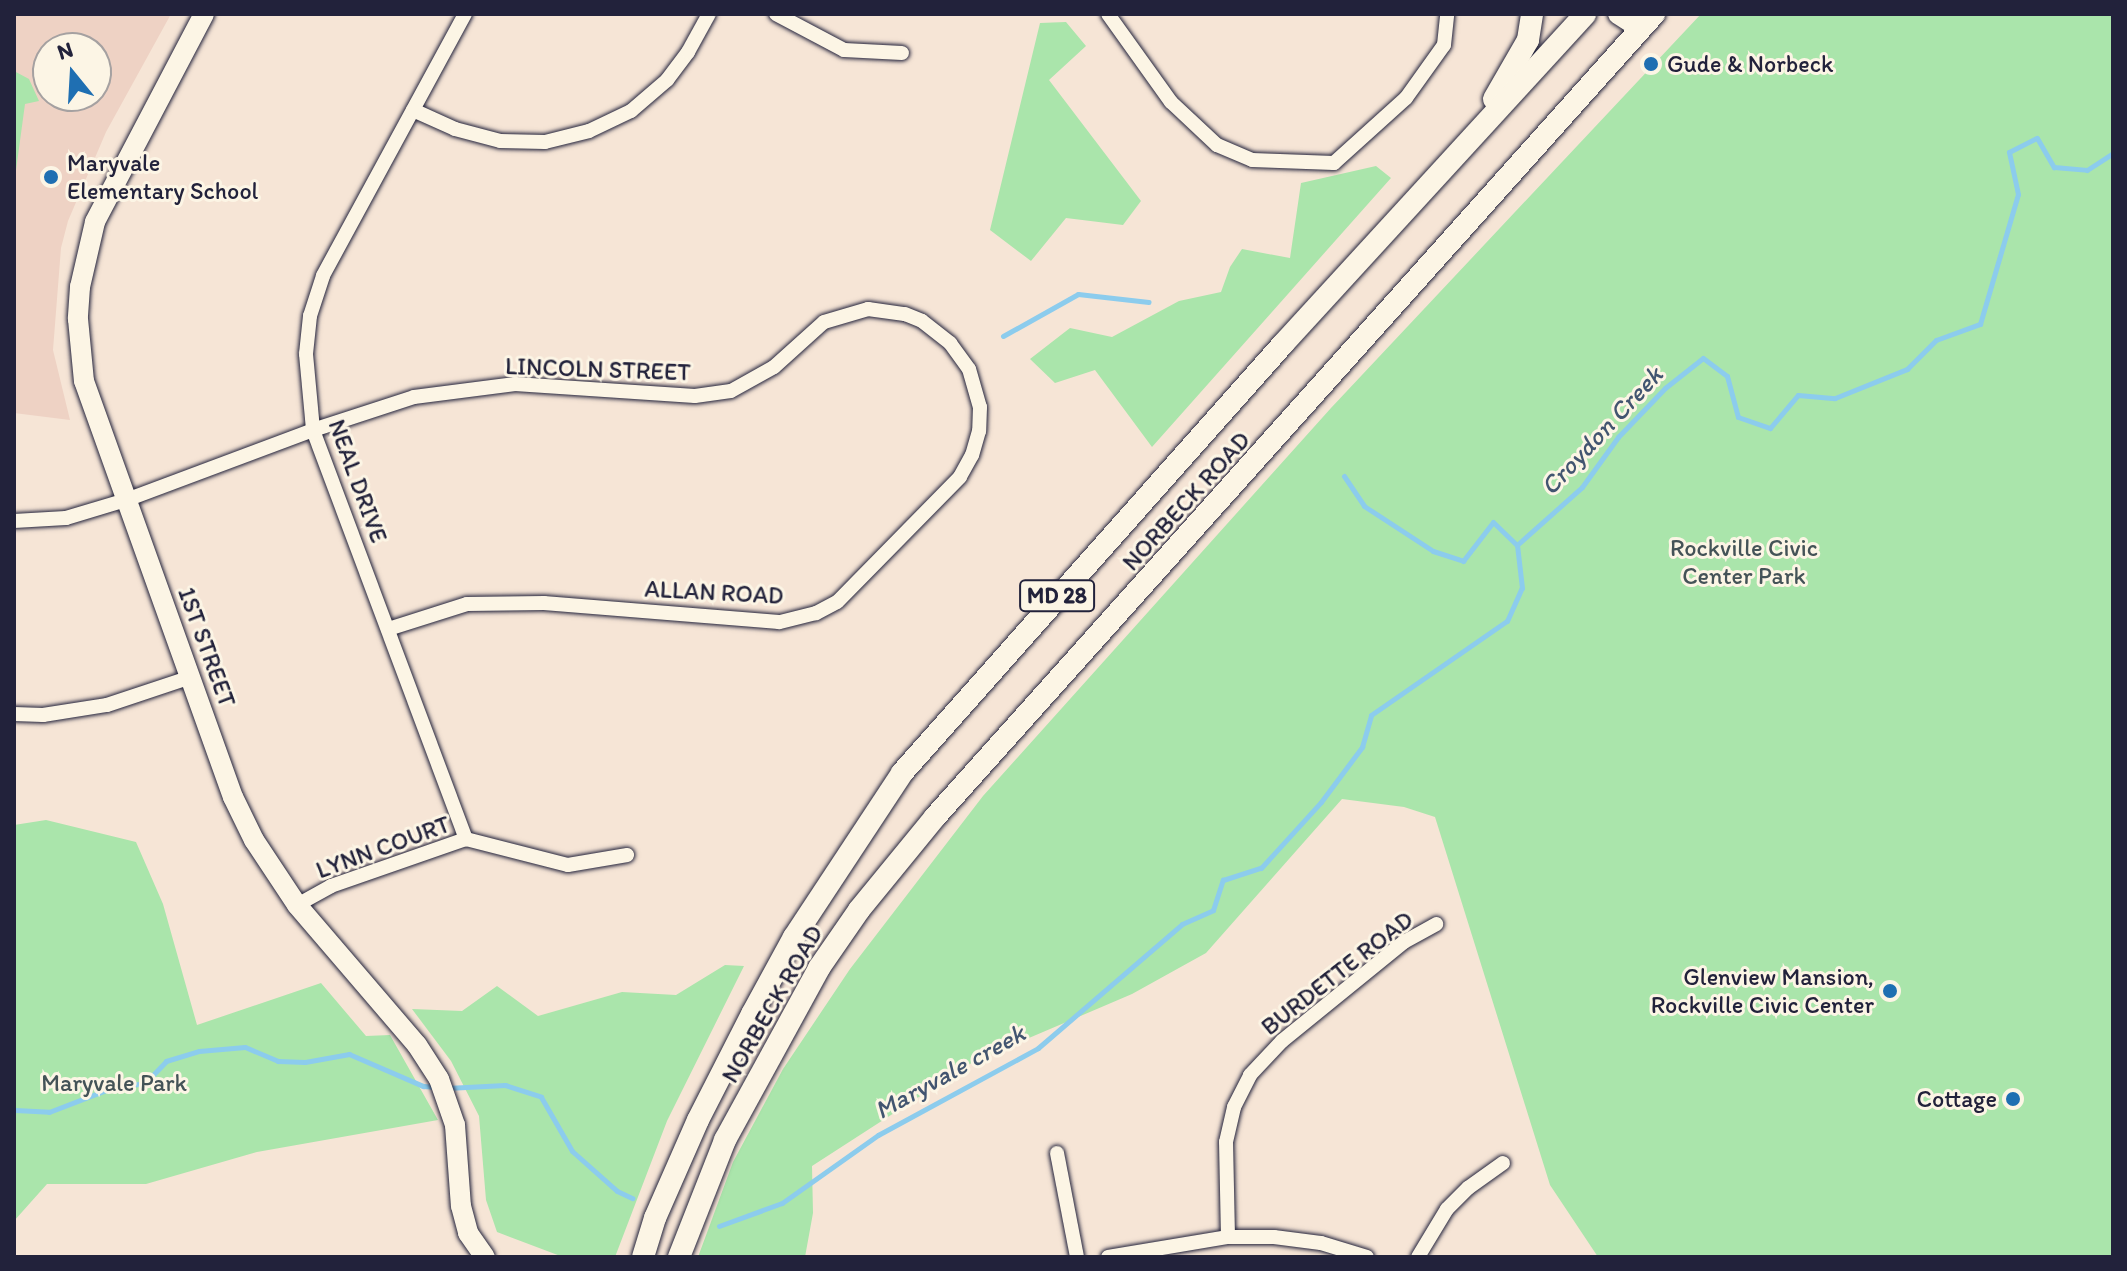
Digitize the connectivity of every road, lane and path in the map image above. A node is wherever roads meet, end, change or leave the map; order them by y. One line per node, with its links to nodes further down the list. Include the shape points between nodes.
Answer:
1 (204, 14): 16 (street, 1ST STREET, via 100,210 80,287 84,381)
2 (465, 14): 12 (street, NEAL DRIVE)
3 (709, 14): 12 (street, via 667,80 631,111 589,131 545,142 500,141)
4 (776, 14): 11 (street, via 844,50)
5 (1108, 14): 6 (street, via 1171,102 1217,145 1252,160 1334,163 1406,98 1444,45)
6 (1447, 14)
7 (1532, 14): 13 (main road, via 1528,40)
8 (1585, 14): 13 (main road, NORBECK ROAD / MD 28)
9 (1618, 14): 10 (street)
10 (1648, 22): 30 (main road, NORBECK ROAD / MD 28, via 935,817 868,899 819,968 725,1140)
11 (902, 53)
12 (413, 110): 14 (street, NEAL DRIVE, via 323,276 310,316 306,354)
13 (1470, 138): 29 (main road, NORBECK ROAD / MD 28, via 902,773 794,937 752,1014 698,1120)
14 (313, 430): 15 (street, LINCOLN STREET, via 414,397 515,384 695,396 731,391 774,367 824,322 868,309 922,321 950,343 969,369 980,407); 16 (street, LINCOLN STREET); 18 (street, NEAL DRIVE)
15 (972, 455): 18 (street, ALLAN ROAD, via 960,477 837,602 816,613 779,622 544,603 467,604)
16 (126, 500): 17 (street, LINCOLN STREET, via 66,518); 19 (street, 1ST STREET)
17 (14, 521)
18 (388, 629): 21 (street, NEAL DRIVE)
19 (191, 677): 20 (street, via 107,705); 23 (street, 1ST STREET, via 233,797)
20 (14, 714)
21 (466, 839): 22 (street, LYNN COURT, via 568,865); 23 (street, LYNN COURT, via 331,886)
22 (627, 855)
23 (297, 905): 28 (street, 1ST STREET, via 417,1045 439,1079 455,1125 461,1206 468,1233)
24 (1436, 924): 27 (street, BURDETTE ROAD, via 1404,942 1282,1041 1250,1075 1234,1107 1226,1142)
25 (1057, 1153): 31 (street)
26 (1503, 1163): 34 (street, via 1447,1209)
27 (1228, 1237): 32 (street); 33 (street, via 1321,1243)
28 (485, 1257)
29 (643, 1257)
30 (679, 1257)
31 (1077, 1257)
32 (1108, 1257)
33 (1367, 1257)
34 (1418, 1257)

